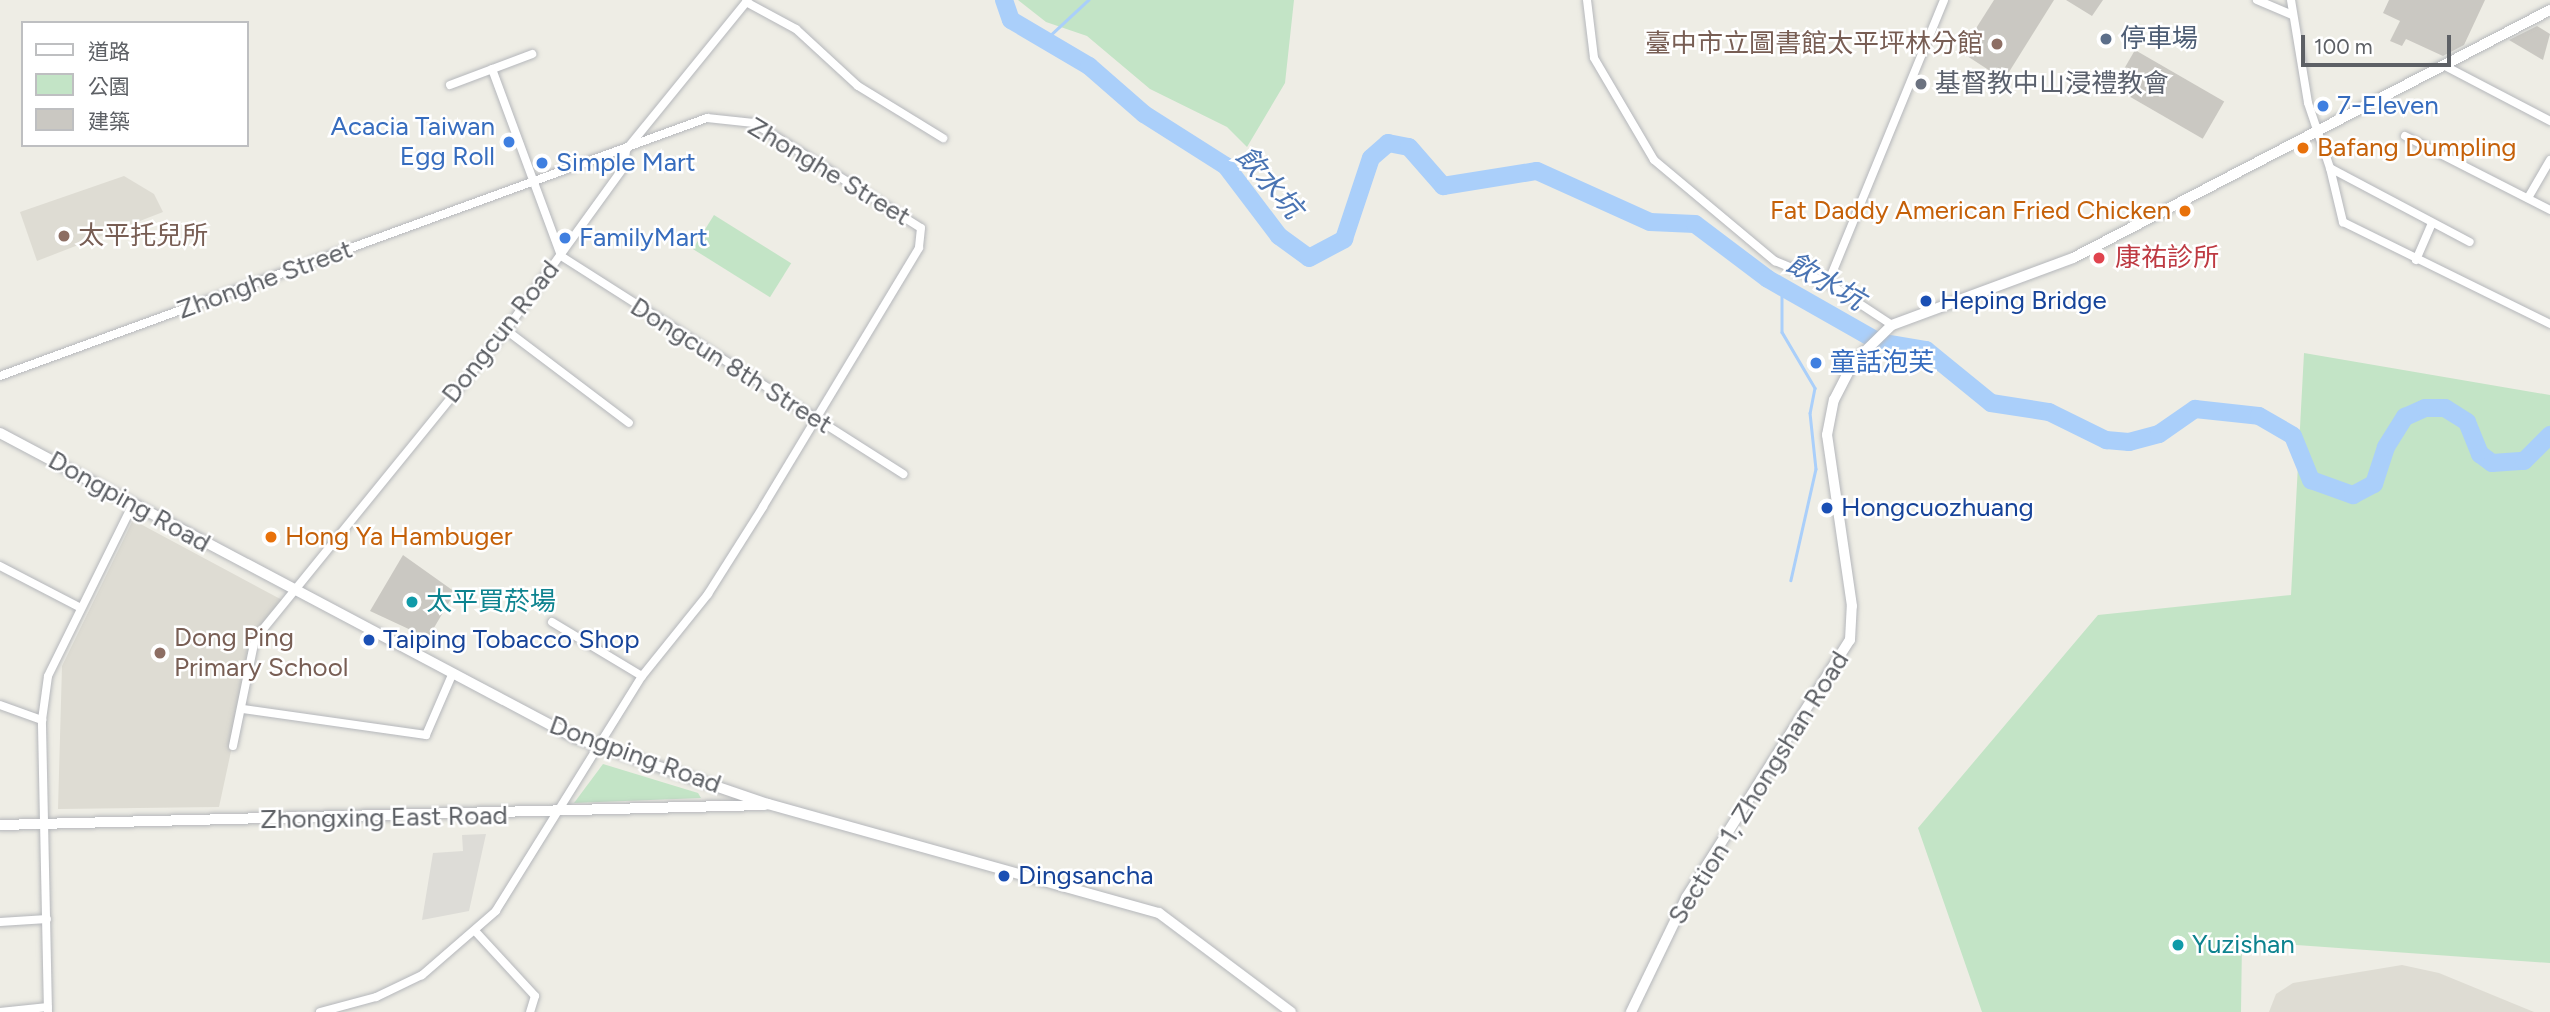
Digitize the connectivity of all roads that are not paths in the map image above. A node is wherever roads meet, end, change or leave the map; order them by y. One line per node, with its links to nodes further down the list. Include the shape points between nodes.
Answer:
1 (1587, 0): 26 (street, via 1594,58 1654,160 1775,261)
2 (1944, 0): 26 (street)
3 (2257, 0): 7 (street)
4 (2291, 0): 7 (street)
5 (747, 1): 15 (street, via 796,29 858,86); 16 (street, Dongcun Road)
6 (2550, 10): 9 (main road)
7 (2293, 15): 13 (street)
8 (532, 54): 10 (street)
9 (2445, 66): 12 (street); 13 (main road)
10 (492, 69): 11 (street); 19 (street)
11 (450, 85)
12 (2550, 121)
13 (2316, 134): 18 (street); 28 (main road, via 2073,258)
14 (2405, 136): 20 (street)
15 (943, 138)
16 (626, 150): 19 (street, Zhonghe Street); 24 (street, Dongcun Road, via 624,167); 31 (street, Zhonghe Street, via 707,118 733,117 777,135 921,228 919,248)
17 (2550, 160): 20 (street)
18 (2330, 168): 22 (street); 25 (street, via 2343,222)
19 (533, 181): 24 (street); 30 (street, Zhonghe Street)
20 (2528, 198): 21 (street)
21 (2550, 210)
22 (2432, 223): 23 (street); 25 (street)
23 (2470, 243)
24 (561, 256): 29 (street, Dongcun Road); 31 (street, Dongcun 8th Street)
25 (2416, 260): 27 (street)
26 (1828, 283): 28 (street)
27 (2550, 324)
28 (1891, 325): 60 (main road, Section 1, Zhongshan Road, via 1860,356 1833,400 1827,435 1852,606 1850,640 1686,898)
29 (506, 330): 32 (street); 37 (street, Dongcun Road)
30 (0, 376)
31 (815, 419): 34 (street, Dongcun 8th Street); 41 (street, Zhonghe Street, via 708,594)
32 (629, 423)
33 (0, 433): 35 (main road, Dongping Road)
34 (903, 474)
35 (133, 504): 37 (main road, Dongping Road); 38 (street)
36 (0, 566): 38 (street)
37 (292, 590): 40 (main road, Dongping Road); 43 (street, Dongcun Road, via 255,639)
38 (79, 607): 44 (street, via 53,658)
39 (552, 622): 41 (street)
40 (452, 675): 43 (street, via 426,735); 46 (main road, Dongping Road)
41 (642, 676): 46 (street, Zhonghe Street)
42 (0, 705): 44 (street)
43 (243, 709): 45 (street, Dongcun Road)
44 (42, 720): 49 (street)
45 (233, 746)
46 (599, 747): 47 (main road, Dongping Road); 48 (street, Zhonghe Street)
47 (768, 804): 48 (main road, Zhongxing East Road); 59 (main road, Dongping Road, via 1159,912)
48 (554, 814): 49 (main road, Zhongxing East Road); 53 (street, Zhonghe Street, via 512,888)
49 (47, 823): 50 (main road, Zhongxing East Road); 51 (street)
50 (0, 825)
51 (47, 919): 52 (street); 54 (street)
52 (0, 922)
53 (477, 932): 55 (street, Zhonghe Street, via 422,975); 58 (street, via 535,996)
54 (48, 1010): 56 (street)
55 (339, 1010): 57 (street, Zhonghe Street)
56 (0, 1012)
57 (320, 1012)
58 (530, 1012)
59 (1291, 1012)
60 (1631, 1012)

